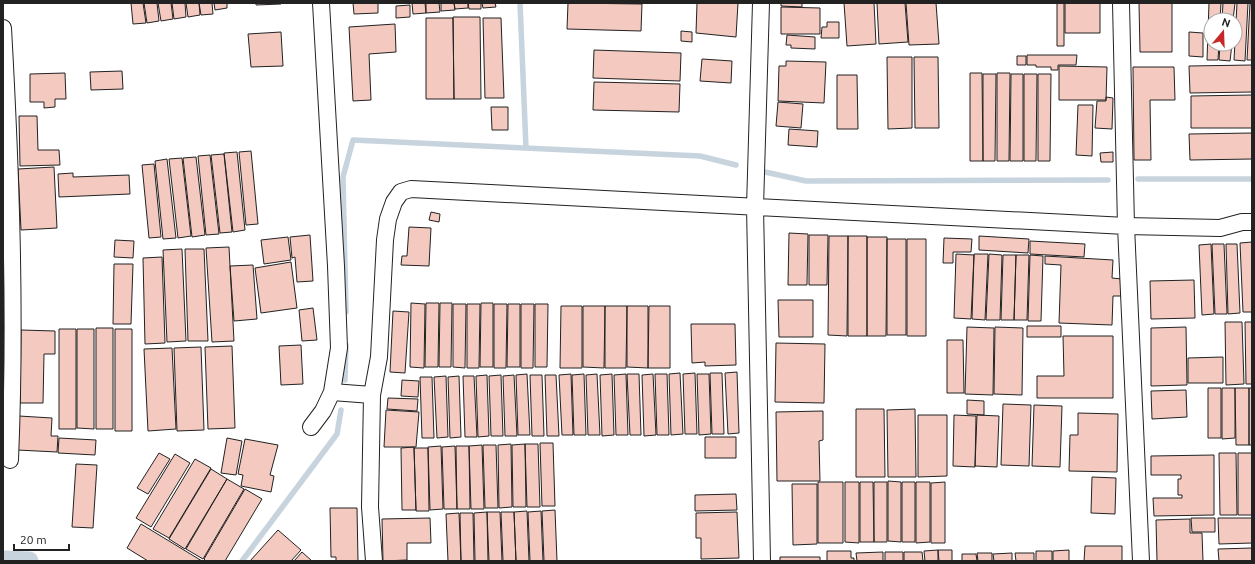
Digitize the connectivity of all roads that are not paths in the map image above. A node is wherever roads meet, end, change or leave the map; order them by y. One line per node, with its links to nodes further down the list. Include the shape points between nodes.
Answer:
1 (321, 3): 8 (street, via 339,348)
2 (761, 3): 5 (street)
3 (1121, 3): 7 (street)
4 (3, 28): 11 (street, via 12,263 13,397)
5 (755, 207): 7 (street); 9 (street, via 411,189 401,192 394,202 388,220 385,240 379,357); 13 (street)
6 (1252, 222): 7 (street, via 1220,228)
7 (1126, 226): 14 (street)
8 (332, 392): 9 (street); 10 (street, via 323,411)
9 (372, 395): 12 (street, via 370,507)
10 (311, 427)
11 (10, 460)
12 (374, 561)
13 (762, 561)
14 (1141, 561)

